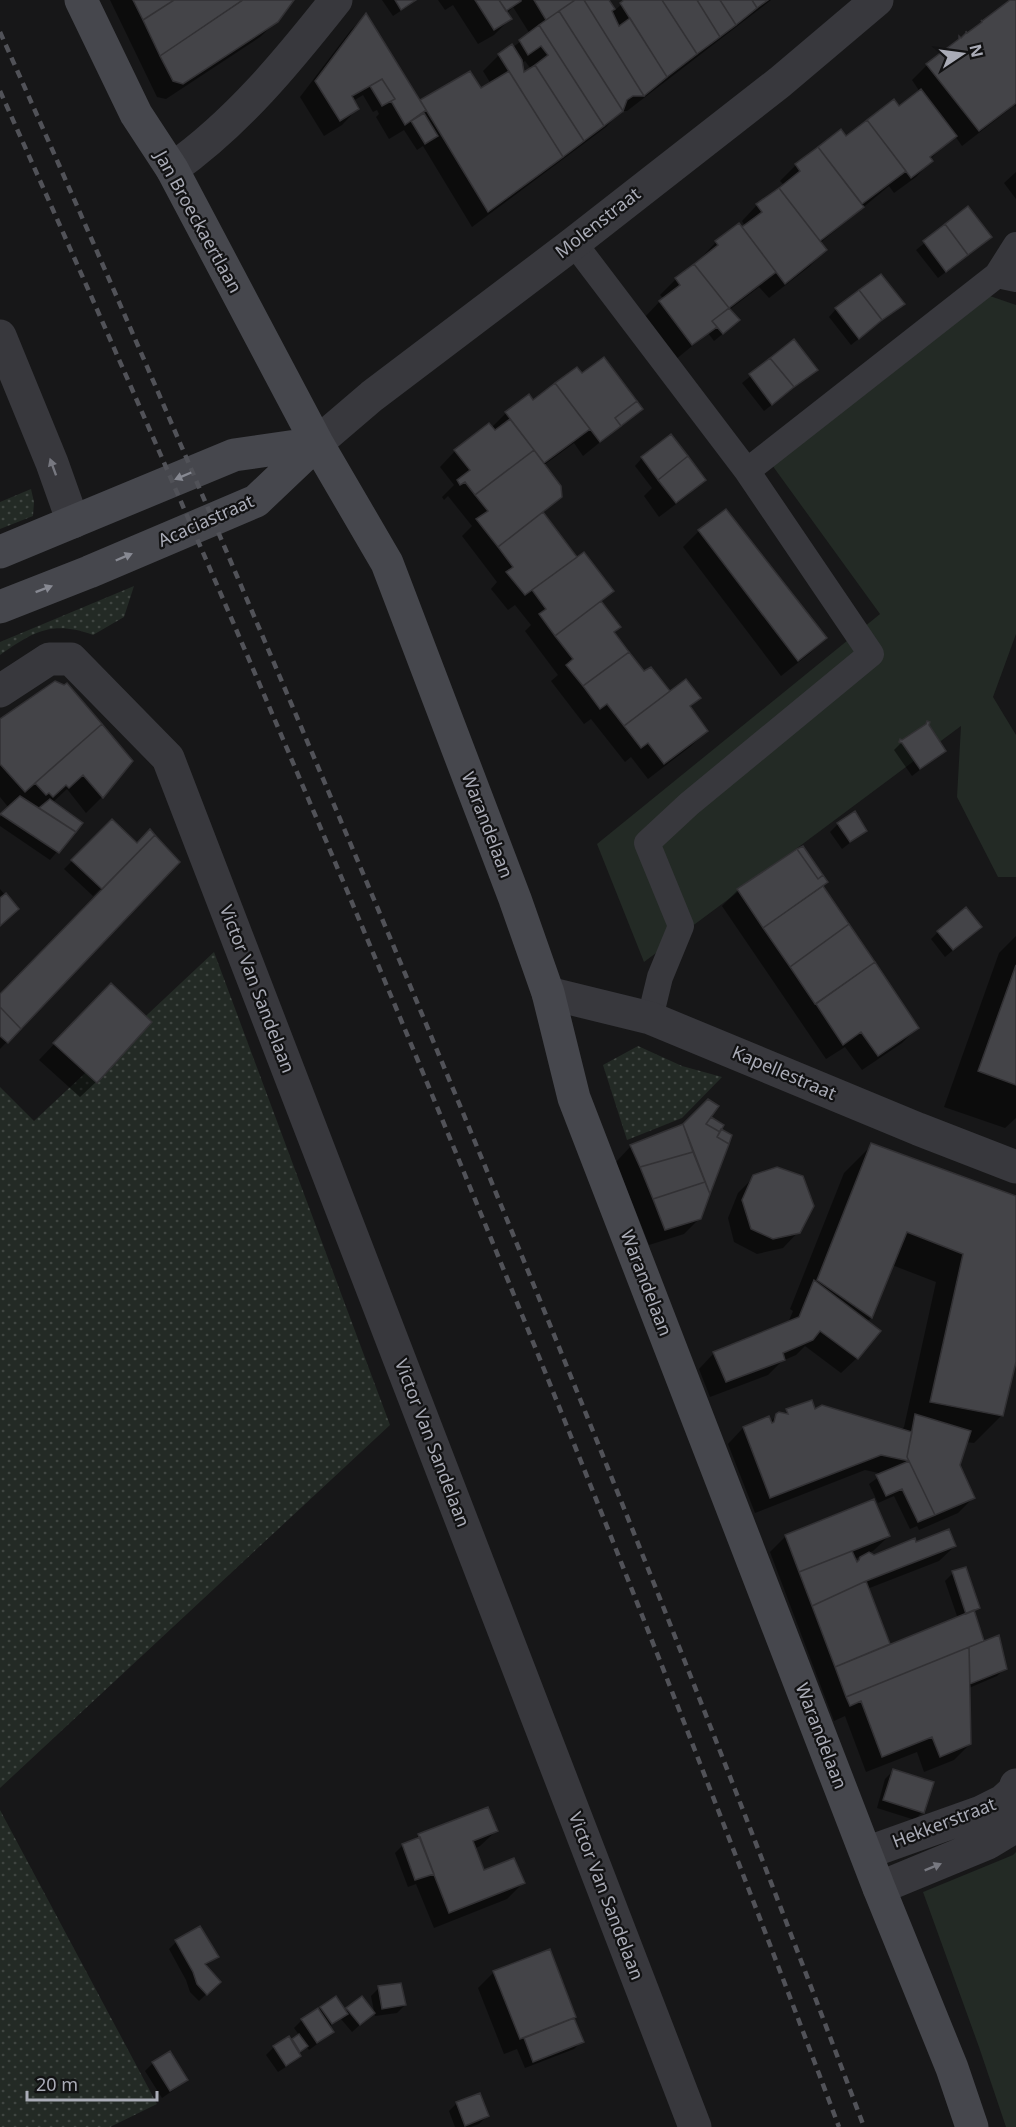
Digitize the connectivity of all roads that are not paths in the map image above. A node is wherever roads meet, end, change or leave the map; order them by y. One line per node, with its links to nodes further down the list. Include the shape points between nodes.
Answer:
1 (81, 0): 4 (main road, Jan Broeckaertlaan, via 136,114)
2 (336, 0): 4 (street, via 282,68 200,149)
3 (877, 0): 5 (street, Molenstraat, via 780,82)
4 (172, 170): 9 (main road, Jan Broeckaertlaan)
5 (574, 243): 9 (street, Molenstraat, via 372,396); 10 (lane)
6 (1016, 246): 7 (lane)
7 (1007, 277): 10 (lane)
8 (0, 336): 11 (street, one-way to 8)
9 (317, 443): 11 (main road, one-way to 11, via 227,457); 13 (main road, Acaciastraat, one-way to 9, via 256,501); 15 (main road, Warandelaan, via 387,563)
10 (747, 471): 16 (lane, via 871,654 647,843 681,926 660,976)
11 (73, 522): 12 (main road)
12 (0, 552)
13 (0, 607)
14 (0, 691): 22 (street, Victor Van Sandelaan, via 49,659 71,659 168,758)
15 (548, 993): 16 (street, Kapellestraat); 20 (main road, Warandelaan, via 574,1098)
16 (650, 1017): 17 (street, Kapellestraat)
17 (1016, 1167)
18 (1016, 1785): 20 (street, Hekkerstraat, via 1003,1801 981,1812)
19 (1016, 1826): 21 (street, Hekkerstraat, one-way to 19, via 988,1843)
20 (866, 1853): 21 (main road, Warandelaan)
21 (879, 1888): 23 (main road, Warandelaan)
22 (695, 2127)
23 (972, 2127)

